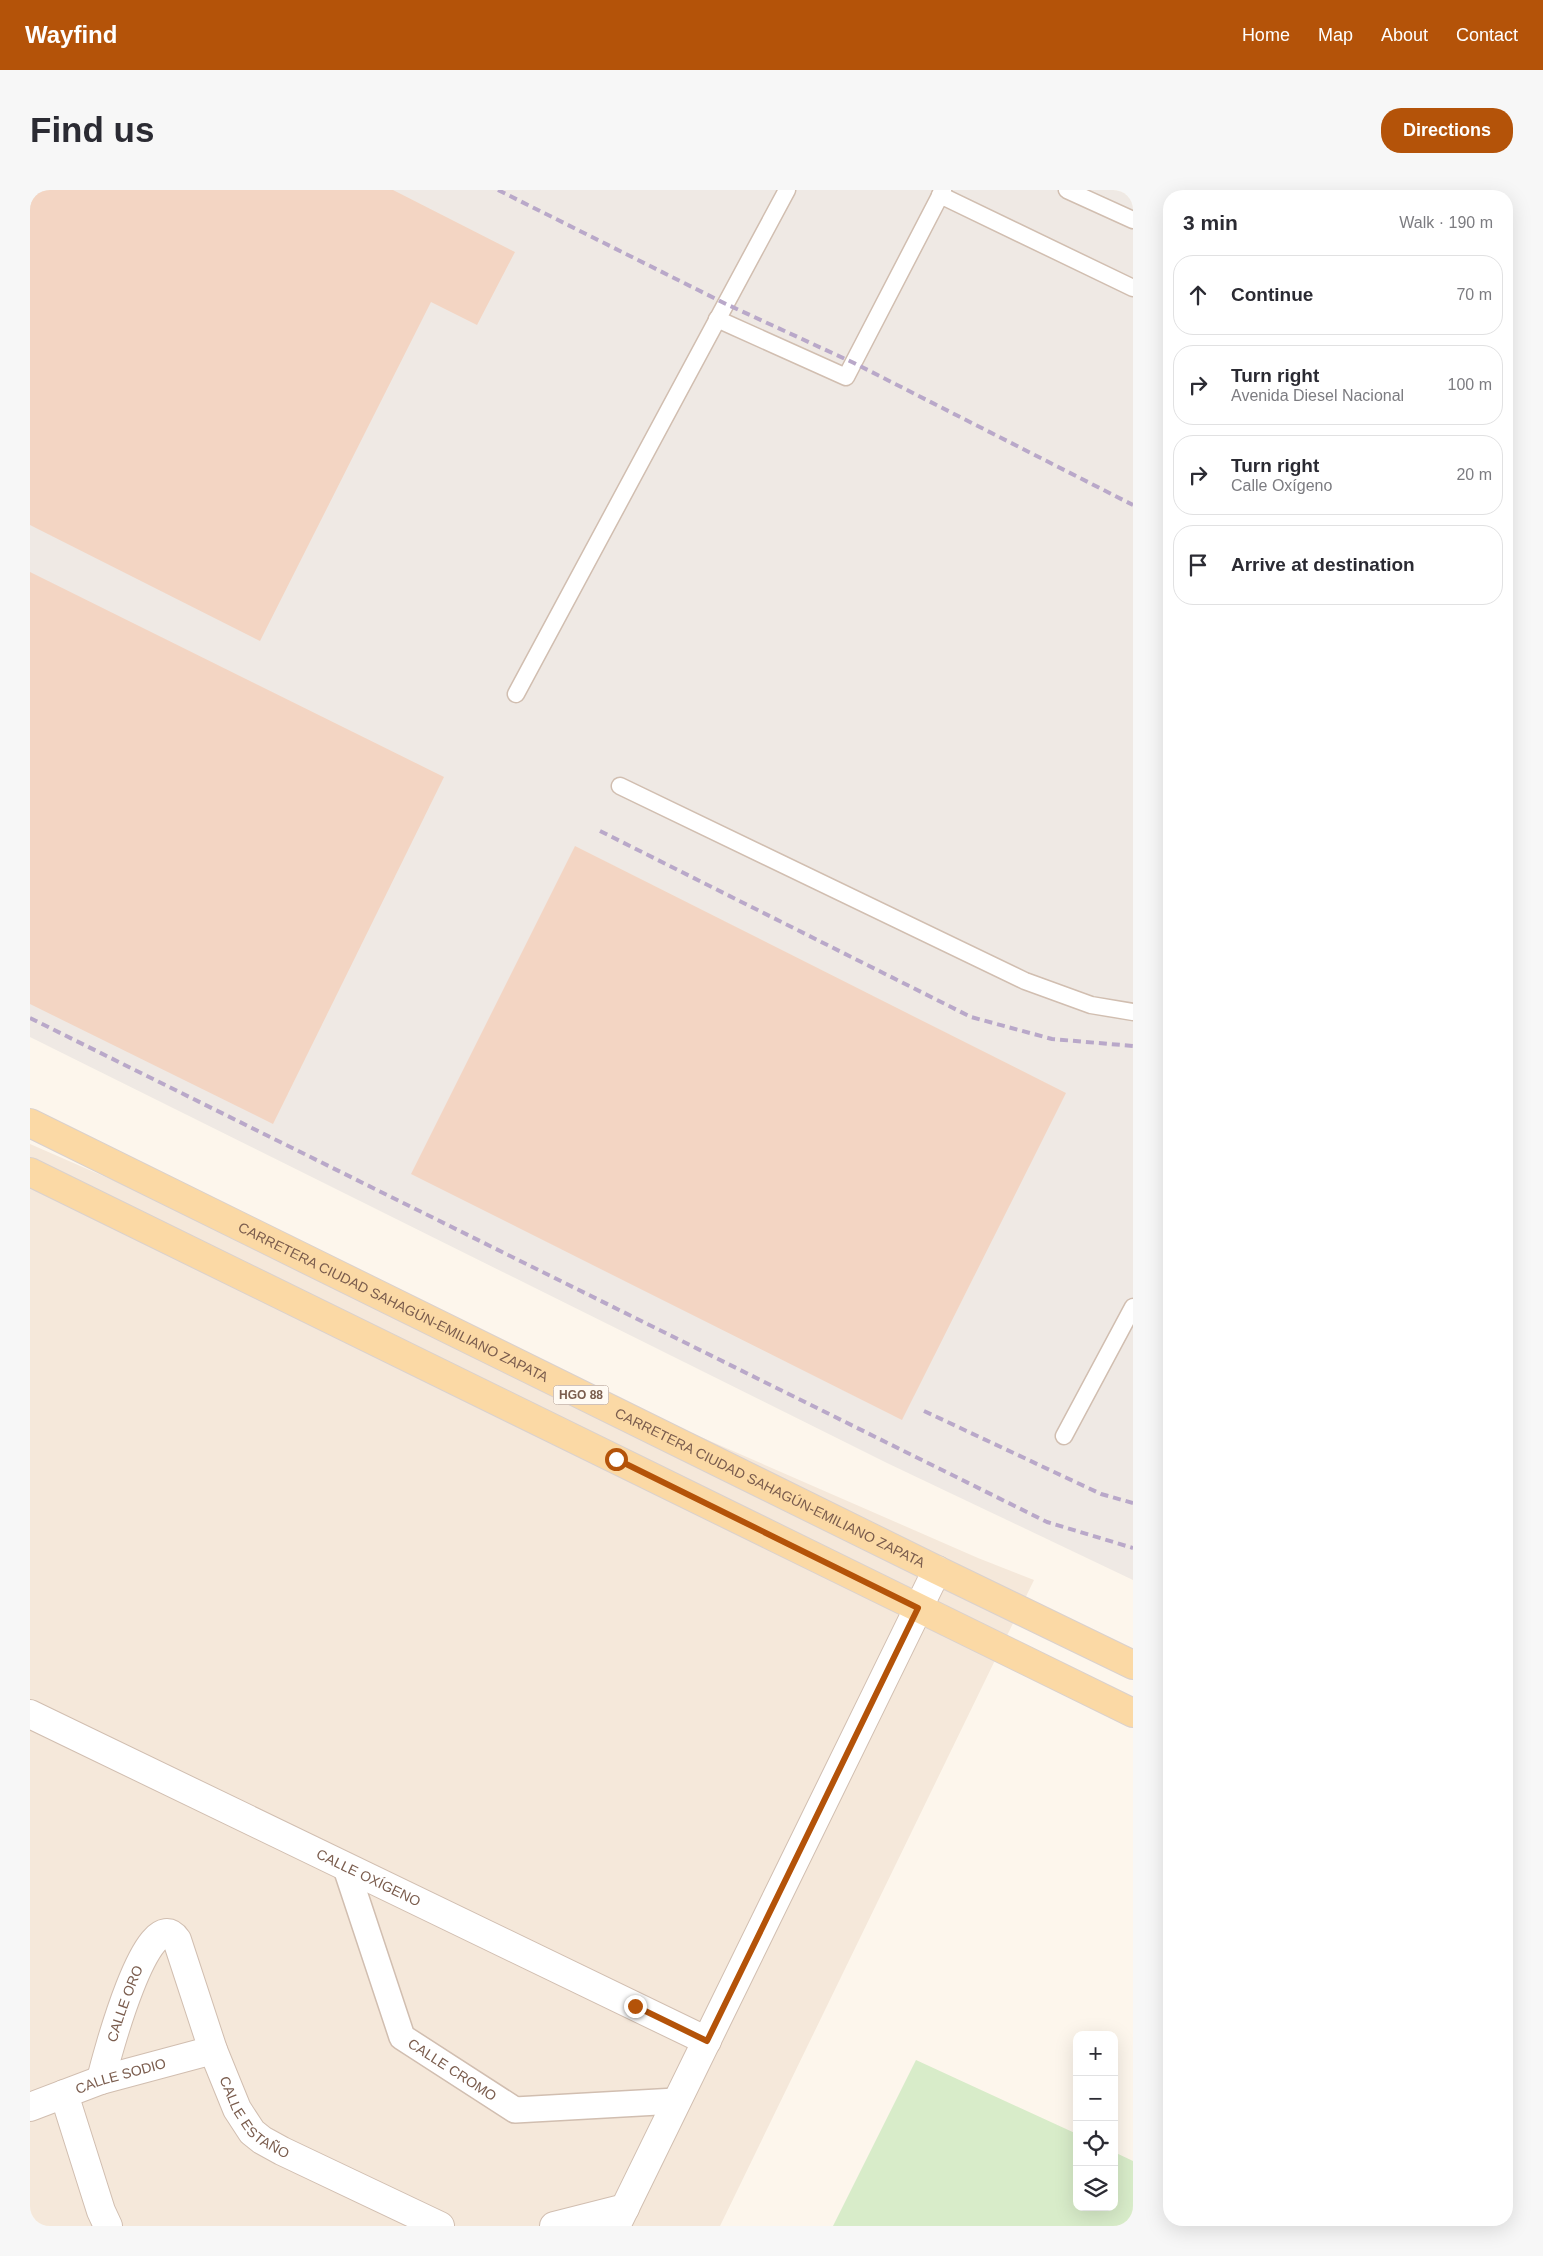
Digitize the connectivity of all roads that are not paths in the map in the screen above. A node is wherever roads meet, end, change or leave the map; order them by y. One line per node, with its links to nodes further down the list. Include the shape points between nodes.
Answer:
1 (787, 190): 6 (lane)
2 (1067, 190): 4 (lane)
3 (942, 192): 5 (lane); 6 (lane, via 846,377)
4 (1133, 220)
5 (1133, 288)
6 (717, 319): 7 (lane)
7 (516, 694)
8 (620, 786): 9 (lane, via 1025,981 1091,1005)
9 (1133, 1012)
10 (30, 1123): 14 (main road, CARRETERA CIUDAD SAHAGÚN-EMILIANO ZAPATA / HGO 88)
11 (30, 1172): 15 (main road)
12 (1133, 1307): 13 (lane)
13 (1064, 1436)
14 (937, 1570): 15 (street); 16 (main road, CARRETERA CIUDAD SAHAGÚN-EMILIANO ZAPATA / HGO 88)
15 (918, 1608): 17 (main road); 21 (street)
16 (1133, 1665)
17 (1133, 1713)
18 (30, 1714): 19 (street, CALLE OXÍGENO)
19 (346, 1868): 21 (street, CALLE OXÍGENO); 25 (street, CALLE CROMO, via 402,2037 515,2110)
20 (161, 1934): 22 (street, CALLE ESTAÑO, via 173,1933 177,1940); 23 (street, CALLE ORO, via 142,1959 130,1985 106,2054)
21 (707, 2041): 25 (street)
22 (213, 2050): 23 (street, CALLE SODIO); 29 (street, CALLE ESTAÑO, via 245,2125 262,2140)
23 (101, 2080): 24 (street, CALLE SODIO)
24 (64, 2094): 26 (street, CALLE SODIO); 28 (street)
25 (676, 2101): 27 (street)
26 (30, 2107)
27 (620, 2217): 30 (street)
28 (108, 2226)
29 (440, 2226)
30 (554, 2226)

